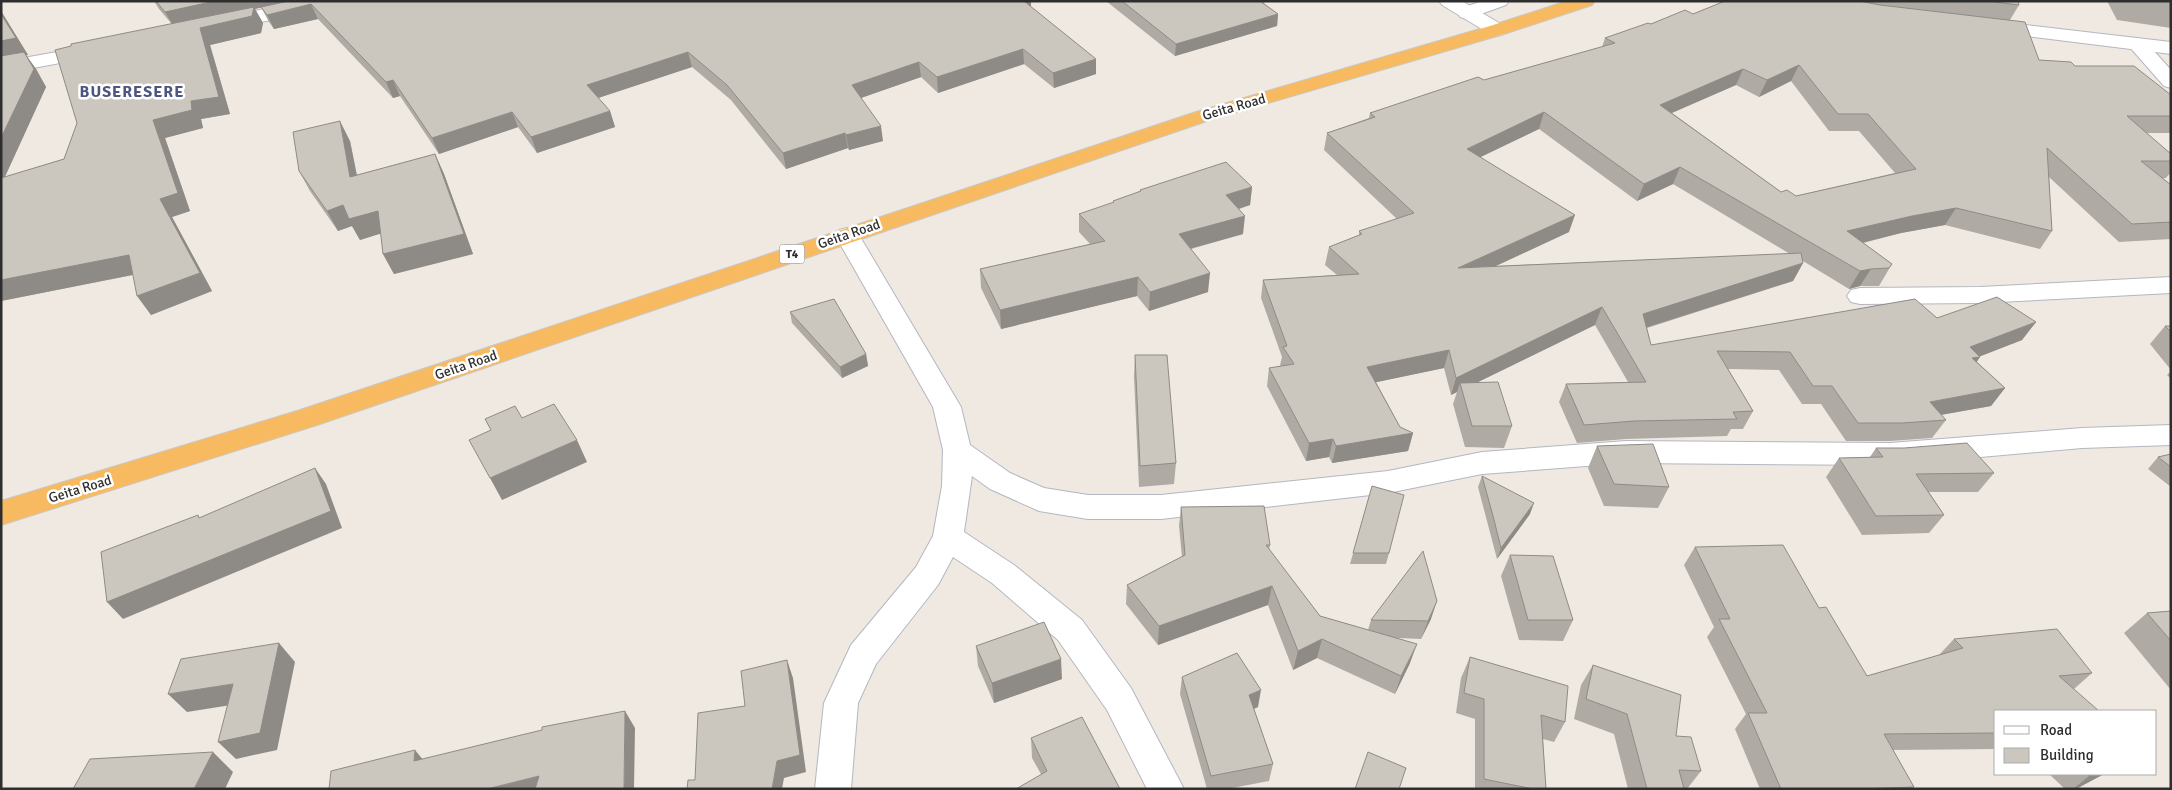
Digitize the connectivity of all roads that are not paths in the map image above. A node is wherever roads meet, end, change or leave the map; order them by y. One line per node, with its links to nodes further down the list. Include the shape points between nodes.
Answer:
1 (318, 1): 7 (street)
2 (1448, 1): 5 (street)
3 (1500, 1): 5 (street)
4 (1586, 1): 8 (highway, Geita Road / T4)
5 (1467, 13): 8 (street)
6 (1970, 25): 9 (street)
7 (204, 28)
8 (1497, 30): 14 (highway, Geita Road / T4, via 1202,116)
9 (2137, 44): 11 (street); 13 (street)
10 (112, 47): 12 (street)
11 (2171, 48)
12 (1, 68)
13 (2171, 82)
14 (847, 235): 18 (street, via 947,407); 19 (highway, Geita Road / T4, via 307,418)
15 (2171, 285): 16 (street, via 1980,295)
16 (1860, 296)
17 (2171, 435): 18 (street, via 2082,438 1890,454 1607,454 1482,463 1388,482 1161,508 1088,507 1039,499 1000,481)
18 (957, 450): 20 (street, via 957,486)
19 (1, 513)
20 (948, 537): 21 (street, via 928,576 863,655 841,703); 22 (street, via 1002,574 1070,630 1119,699)
21 (833, 789)
22 (1166, 789)

